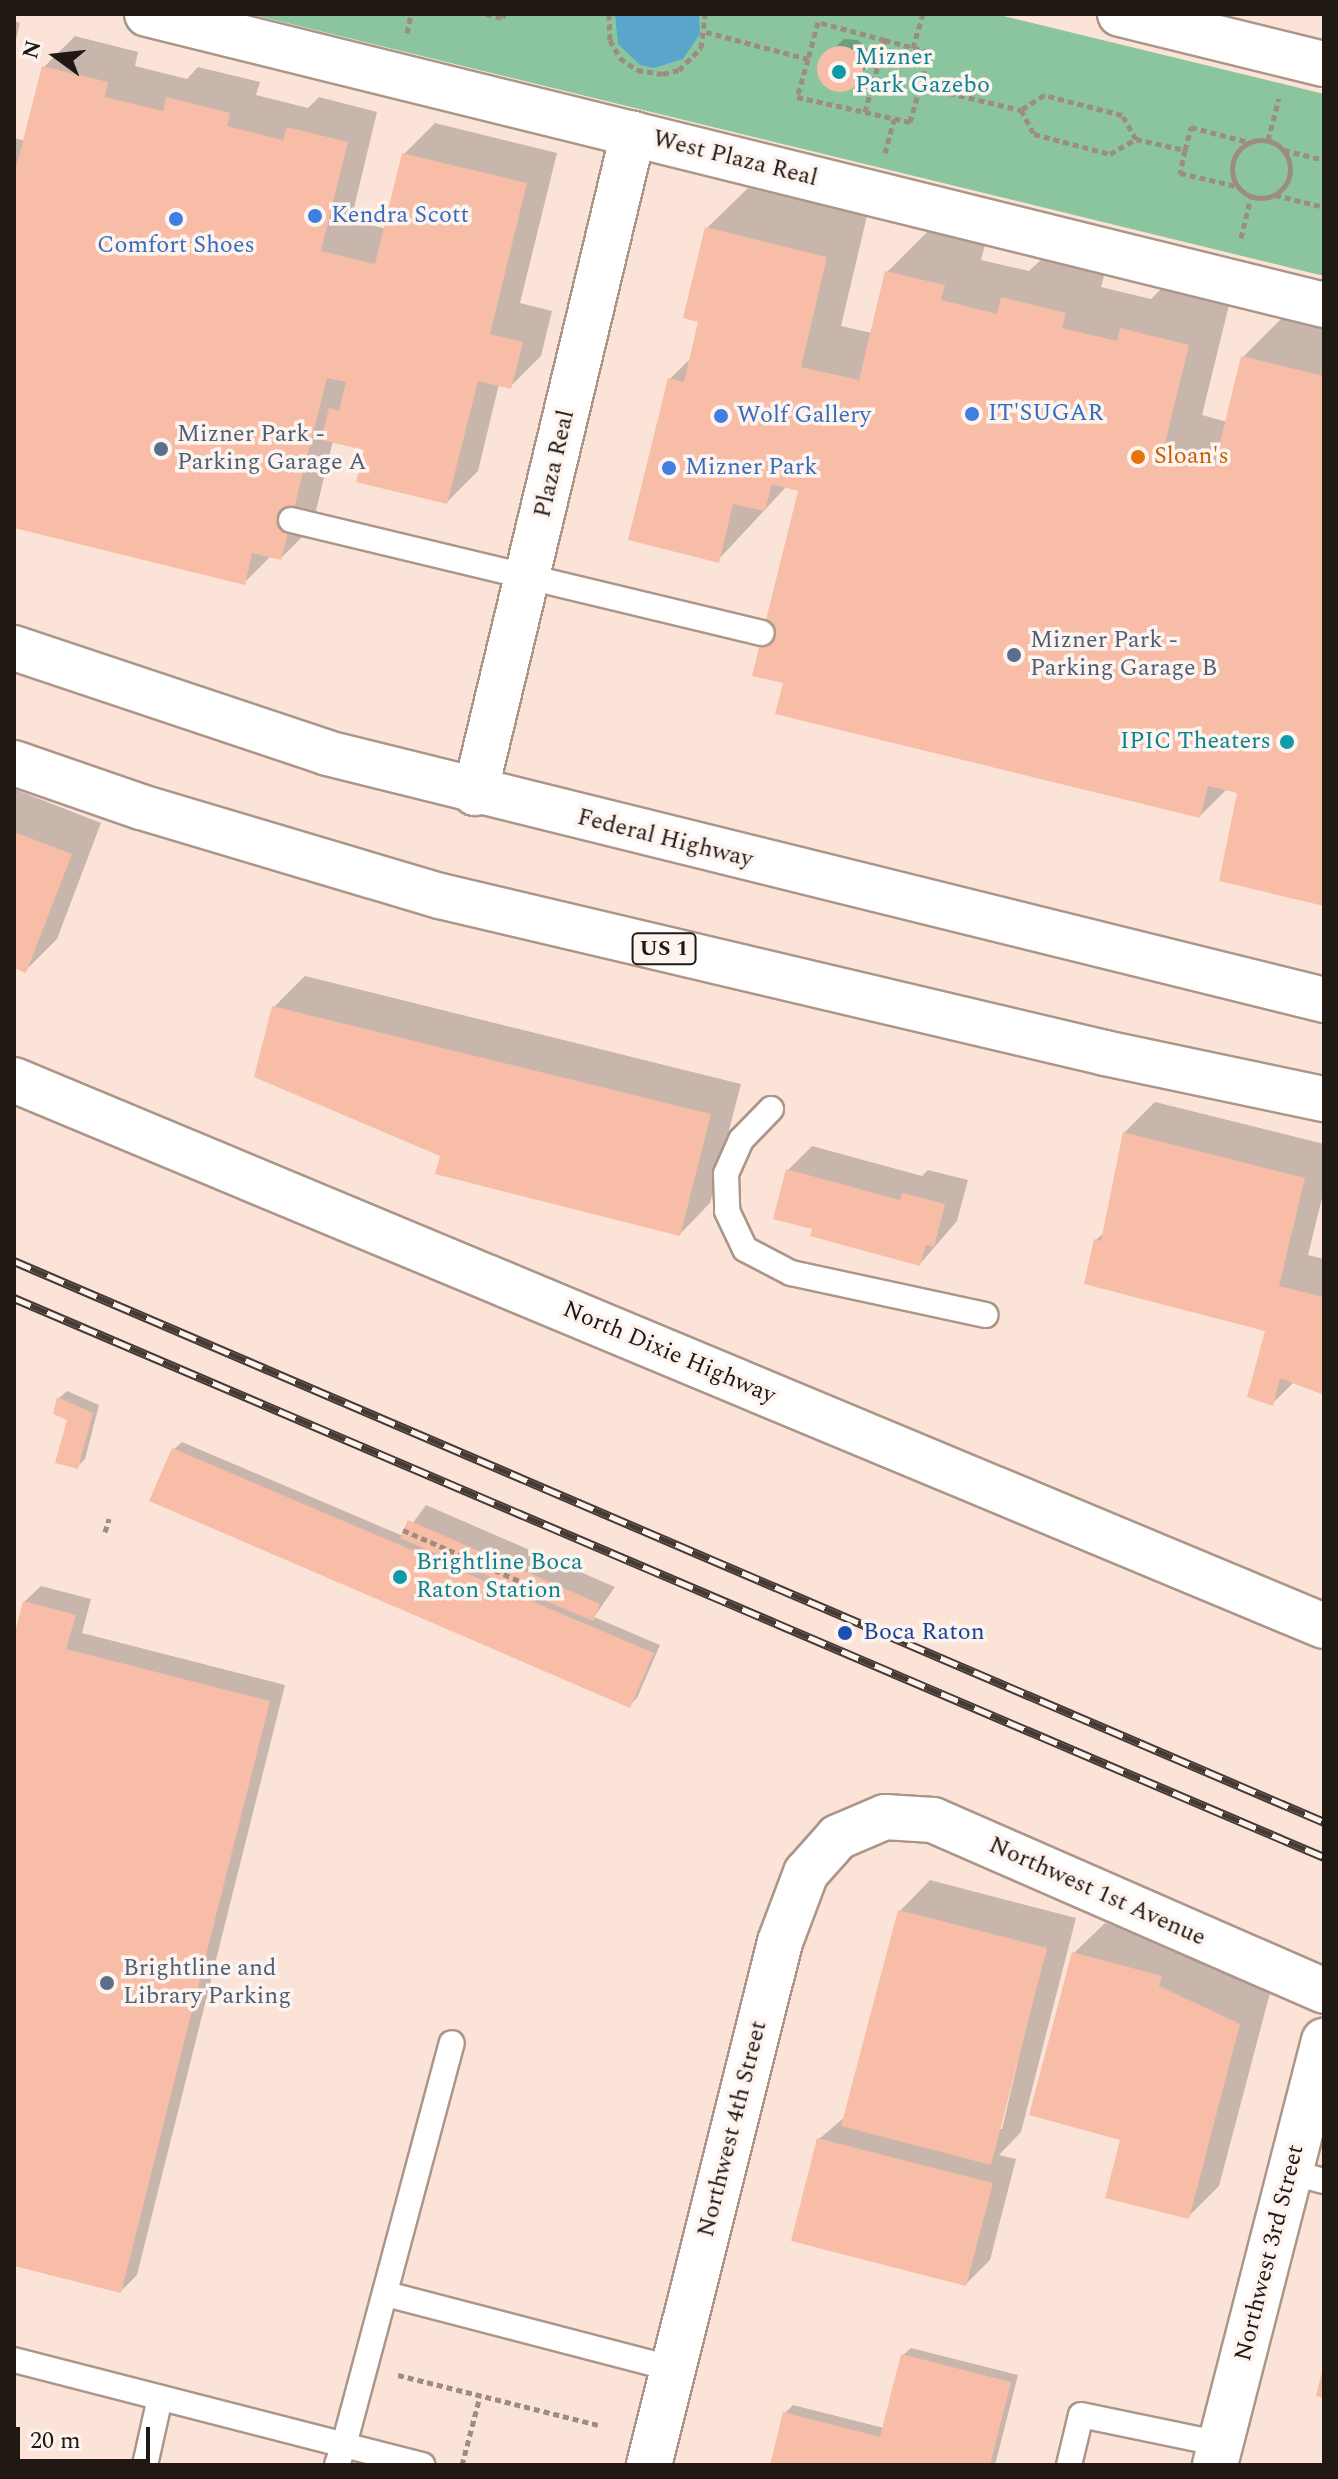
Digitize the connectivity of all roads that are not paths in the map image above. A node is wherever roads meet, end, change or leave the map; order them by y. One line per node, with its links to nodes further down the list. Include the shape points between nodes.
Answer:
1 (147, 14): 4 (main road, West Plaza Real)
2 (1120, 14): 3 (main road)
3 (1324, 64)
4 (633, 134): 5 (main road, West Plaza Real); 7 (main road, Plaza Real)
5 (1324, 305)
6 (291, 520): 7 (lane)
7 (527, 580): 8 (lane); 11 (main road, Plaza Real)
8 (762, 633)
9 (14, 648): 11 (main road, Federal Highway, via 299,744)
10 (14, 763): 14 (main road, US 1, via 156,812 440,896 1105,1053)
11 (475, 793): 12 (main road, Federal Highway)
12 (1324, 1000)
13 (14, 1080): 17 (main road, North Dixie Highway)
14 (1324, 1099)
15 (771, 1109): 16 (lane, via 741,1140 726,1174 727,1211 745,1249 791,1273)
16 (986, 1315)
17 (1324, 1626)
18 (866, 1822): 19 (main road, Northwest 1st Avenue, via 901,1815 933,1820); 25 (main road, Northwest 4th Street, via 838,1837 806,1873 780,1942)
19 (1324, 1991)
20 (1324, 2041): 22 (main road, Northwest 3rd Street)
21 (452, 2043): 23 (lane)
22 (1307, 2177): 27 (main road, Northwest 3rd Street)
23 (386, 2294): 25 (lane); 28 (lane)
24 (14, 2360): 26 (lane)
25 (673, 2369): 31 (main road, Northwest 4th Street)
26 (160, 2398): 28 (lane); 29 (lane)
27 (1218, 2454): 32 (lane, via 1081,2415)
28 (340, 2455): 30 (lane)
29 (145, 2465)
30 (422, 2465)
31 (649, 2465)
32 (1069, 2465)

